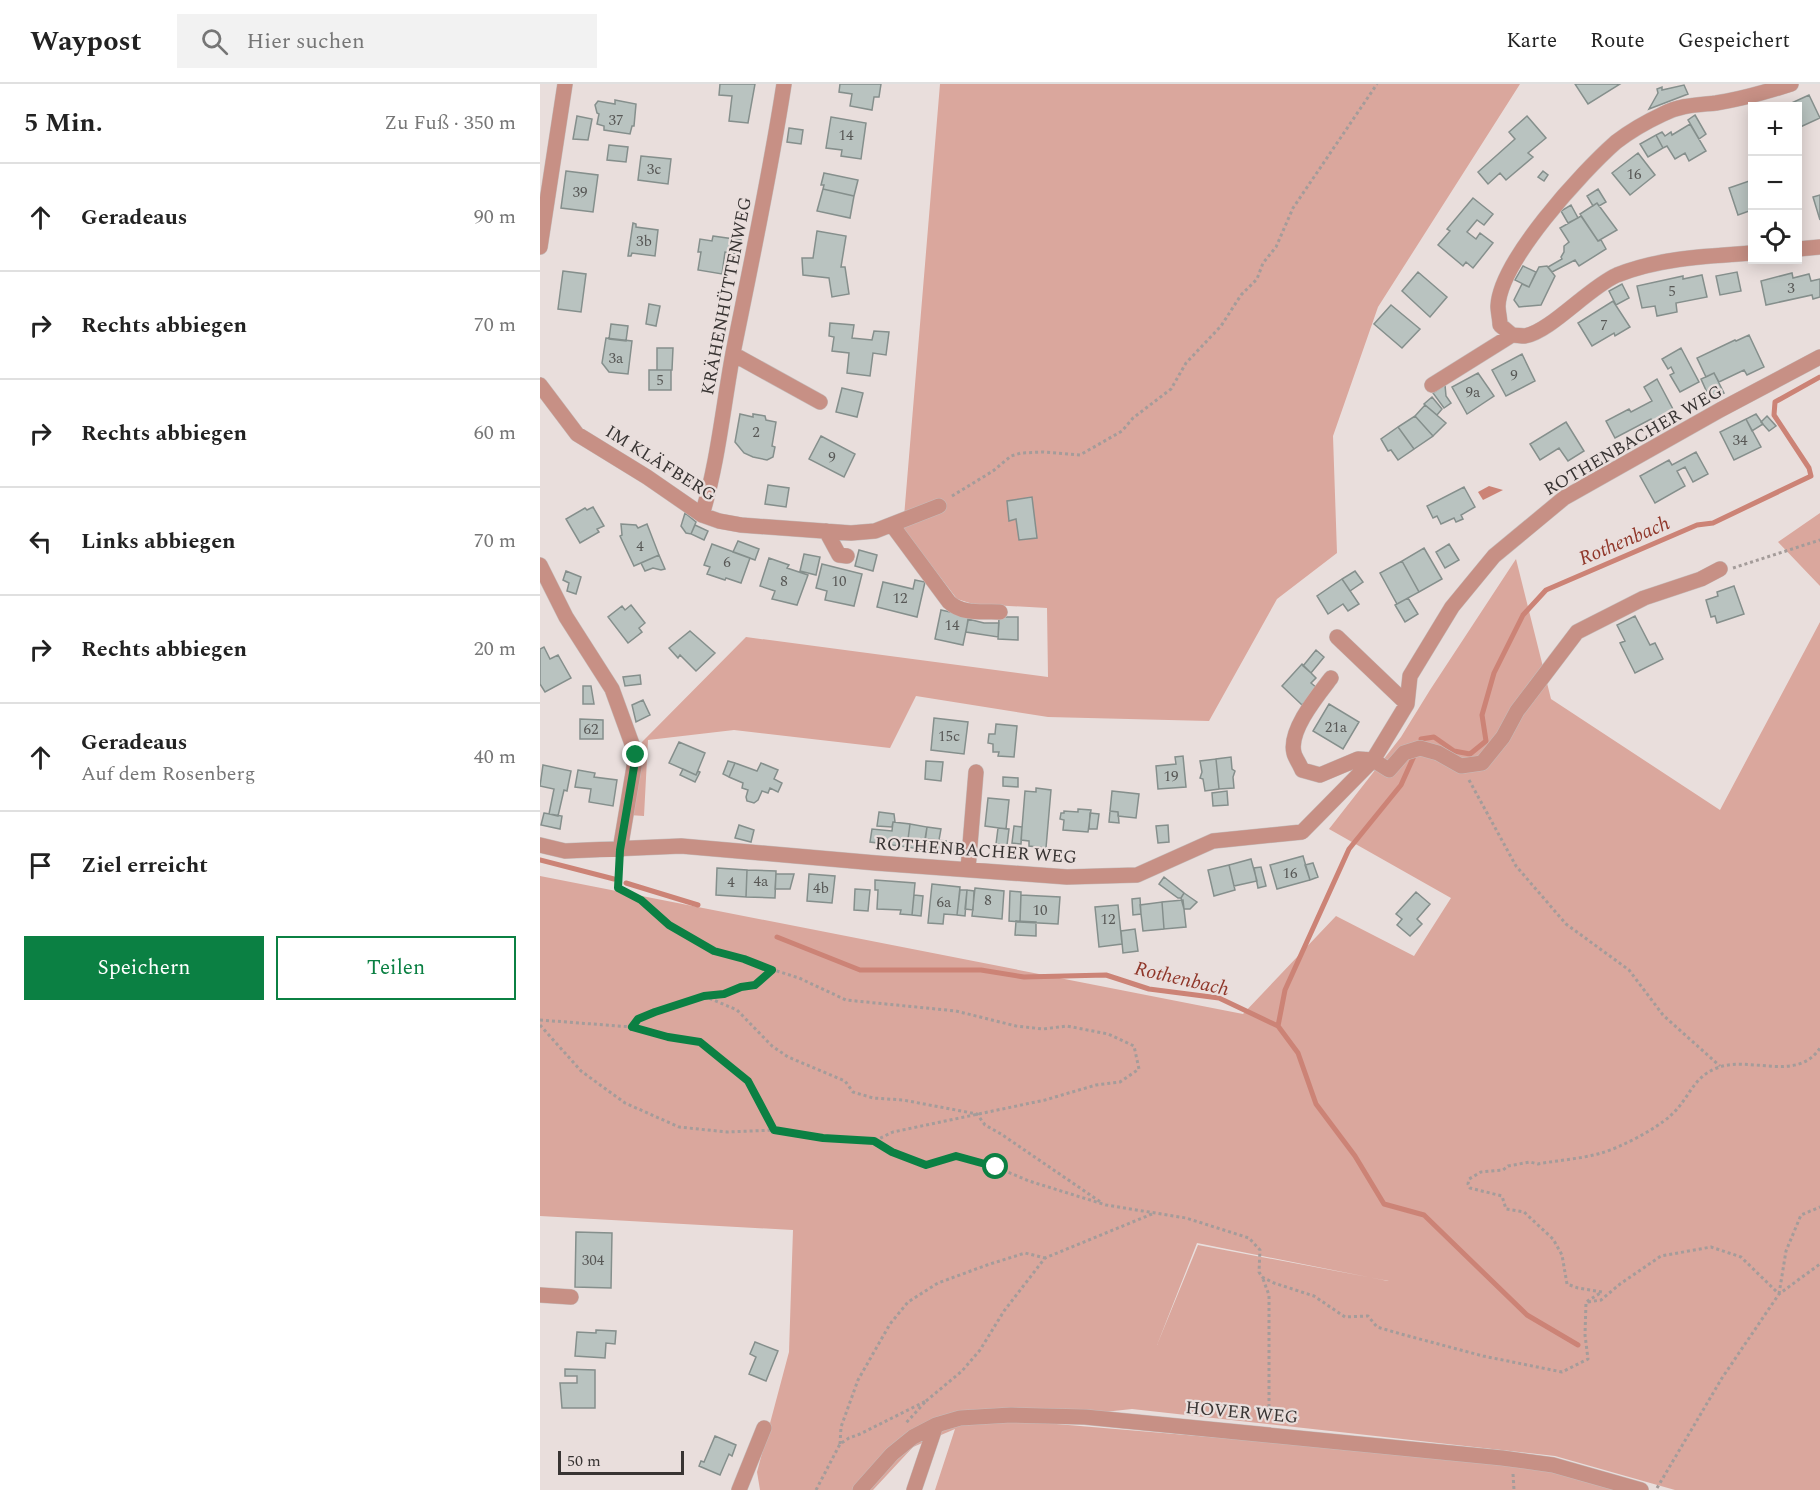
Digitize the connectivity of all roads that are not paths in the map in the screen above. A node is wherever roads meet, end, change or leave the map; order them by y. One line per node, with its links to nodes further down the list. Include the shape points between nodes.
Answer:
1 (565, 84): 4 (street)
2 (784, 84): 9 (street, KRÄHENHÜTTENWEG)
3 (1791, 84): 8 (street, via 1760,94 1680,108 1618,141 1553,207 1506,279 1498,305 1500,325)
4 (540, 247)
5 (1820, 247): 6 (street)
6 (1802, 249)
7 (1748, 253): 8 (street, via 1649,265 1616,276 1546,326 1526,336)
8 (1512, 335): 12 (street)
9 (733, 354): 13 (street); 15 (street, KRÄHENHÜTTENWEG)
10 (1820, 357): 24 (street, ROTHENBACHER WEG, via 1564,498 1494,556 1452,607 1410,676)
11 (540, 385): 15 (street, IM KLÄFBERG, via 578,434)
12 (1432, 385)
13 (820, 402)
14 (939, 506): 16 (street, IM KLÄFBERG)
15 (702, 515): 17 (street, IM KLÄFBERG, via 741,525)
16 (892, 525): 17 (street, IM KLÄFBERG, via 875,531); 21 (street, via 956,609)
17 (826, 531): 18 (street)
18 (843, 556)
19 (540, 565): 28 (street, via 566,617 612,689 636,755)
20 (1720, 569): 25 (street, via 1644,598 1577,632 1482,763 1461,766 1420,748 1404,753 1389,770)
21 (1000, 612)
22 (1337, 638): 24 (street)
23 (1330, 678): 25 (street, via 1297,732 1293,752 1302,770 1320,775 1358,759)
24 (1407, 704): 25 (street, ROTHENBACHER WEG)
25 (1373, 760): 29 (street, ROTHENBACHER WEG, via 1302,832 1214,841 1137,875 1066,877)
26 (976, 772): 29 (street)
27 (540, 845): 28 (street, ROTHENBACHER WEG, via 565,851)
28 (620, 850): 29 (street, ROTHENBACHER WEG, via 681,846)
29 (968, 869)
30 (540, 1295): 31 (street)
31 (571, 1297)
32 (936, 1425): 35 (street, HOVER WEG, via 892,1454); 36 (street); 37 (street, HOVER WEG, via 960,1418 1049,1414 1525,1461)
33 (764, 1428): 34 (street)
34 (739, 1490)
35 (860, 1490)
36 (914, 1490)
37 (1641, 1490)

